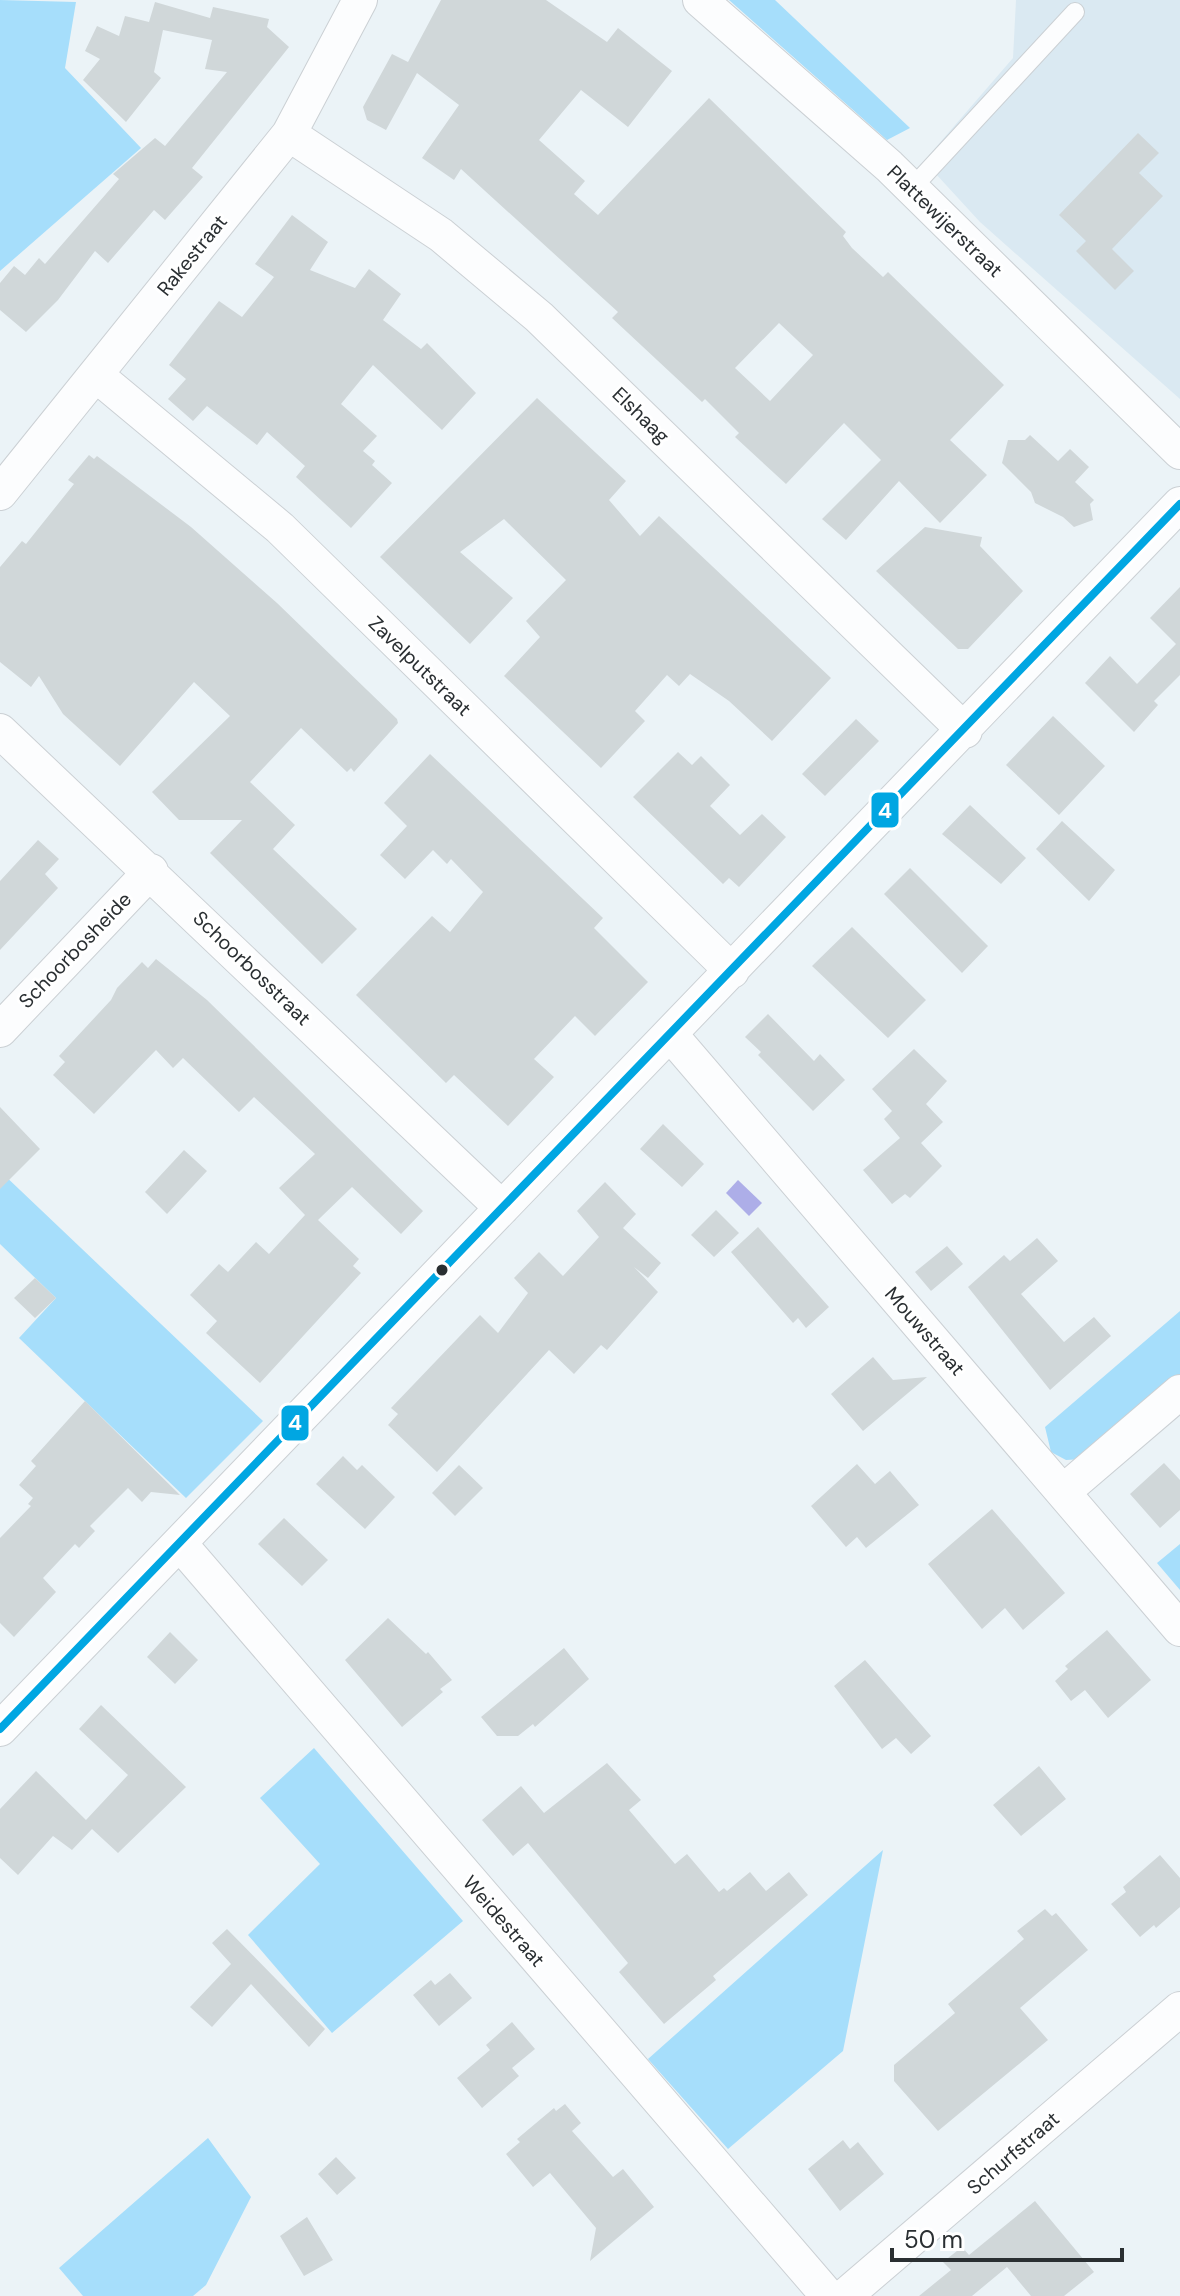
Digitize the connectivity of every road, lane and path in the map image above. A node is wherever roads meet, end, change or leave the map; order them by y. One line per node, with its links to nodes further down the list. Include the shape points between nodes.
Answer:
1 (360, 0): 4 (street, Rakestraat)
2 (700, 0): 5 (street, Plattewijerstraat)
3 (1075, 12): 5 (lane)
4 (289, 134): 6 (street, Rakestraat); 11 (street, Elshaag, via 441,235 539,317)
5 (912, 188): 7 (street, Plattewijerstraat)
6 (96, 375): 8 (street, Rakestraat); 13 (street, Zavelputstraat, via 280,528)
7 (1180, 452)
8 (0, 493)
9 (1180, 504): 11 (street)
10 (0, 731): 12 (street, Schoorbosstraat)
11 (965, 731): 13 (street)
12 (151, 871): 14 (street, Schoorbosheide); 16 (street, Schoorbosstraat)
13 (732, 971): 15 (street)
14 (0, 1030)
15 (670, 1034): 16 (street); 18 (street, Mouwstraat)
16 (502, 1208): 19 (street)
17 (1180, 1392): 18 (street)
18 (1063, 1492): 20 (street, Mouwstraat)
19 (181, 1545): 21 (street); 23 (street, Weidestraat)
20 (1180, 1629)
21 (0, 1729)
22 (1180, 2009): 24 (street, Schurfstraat)
23 (828, 2296)
24 (845, 2296)

